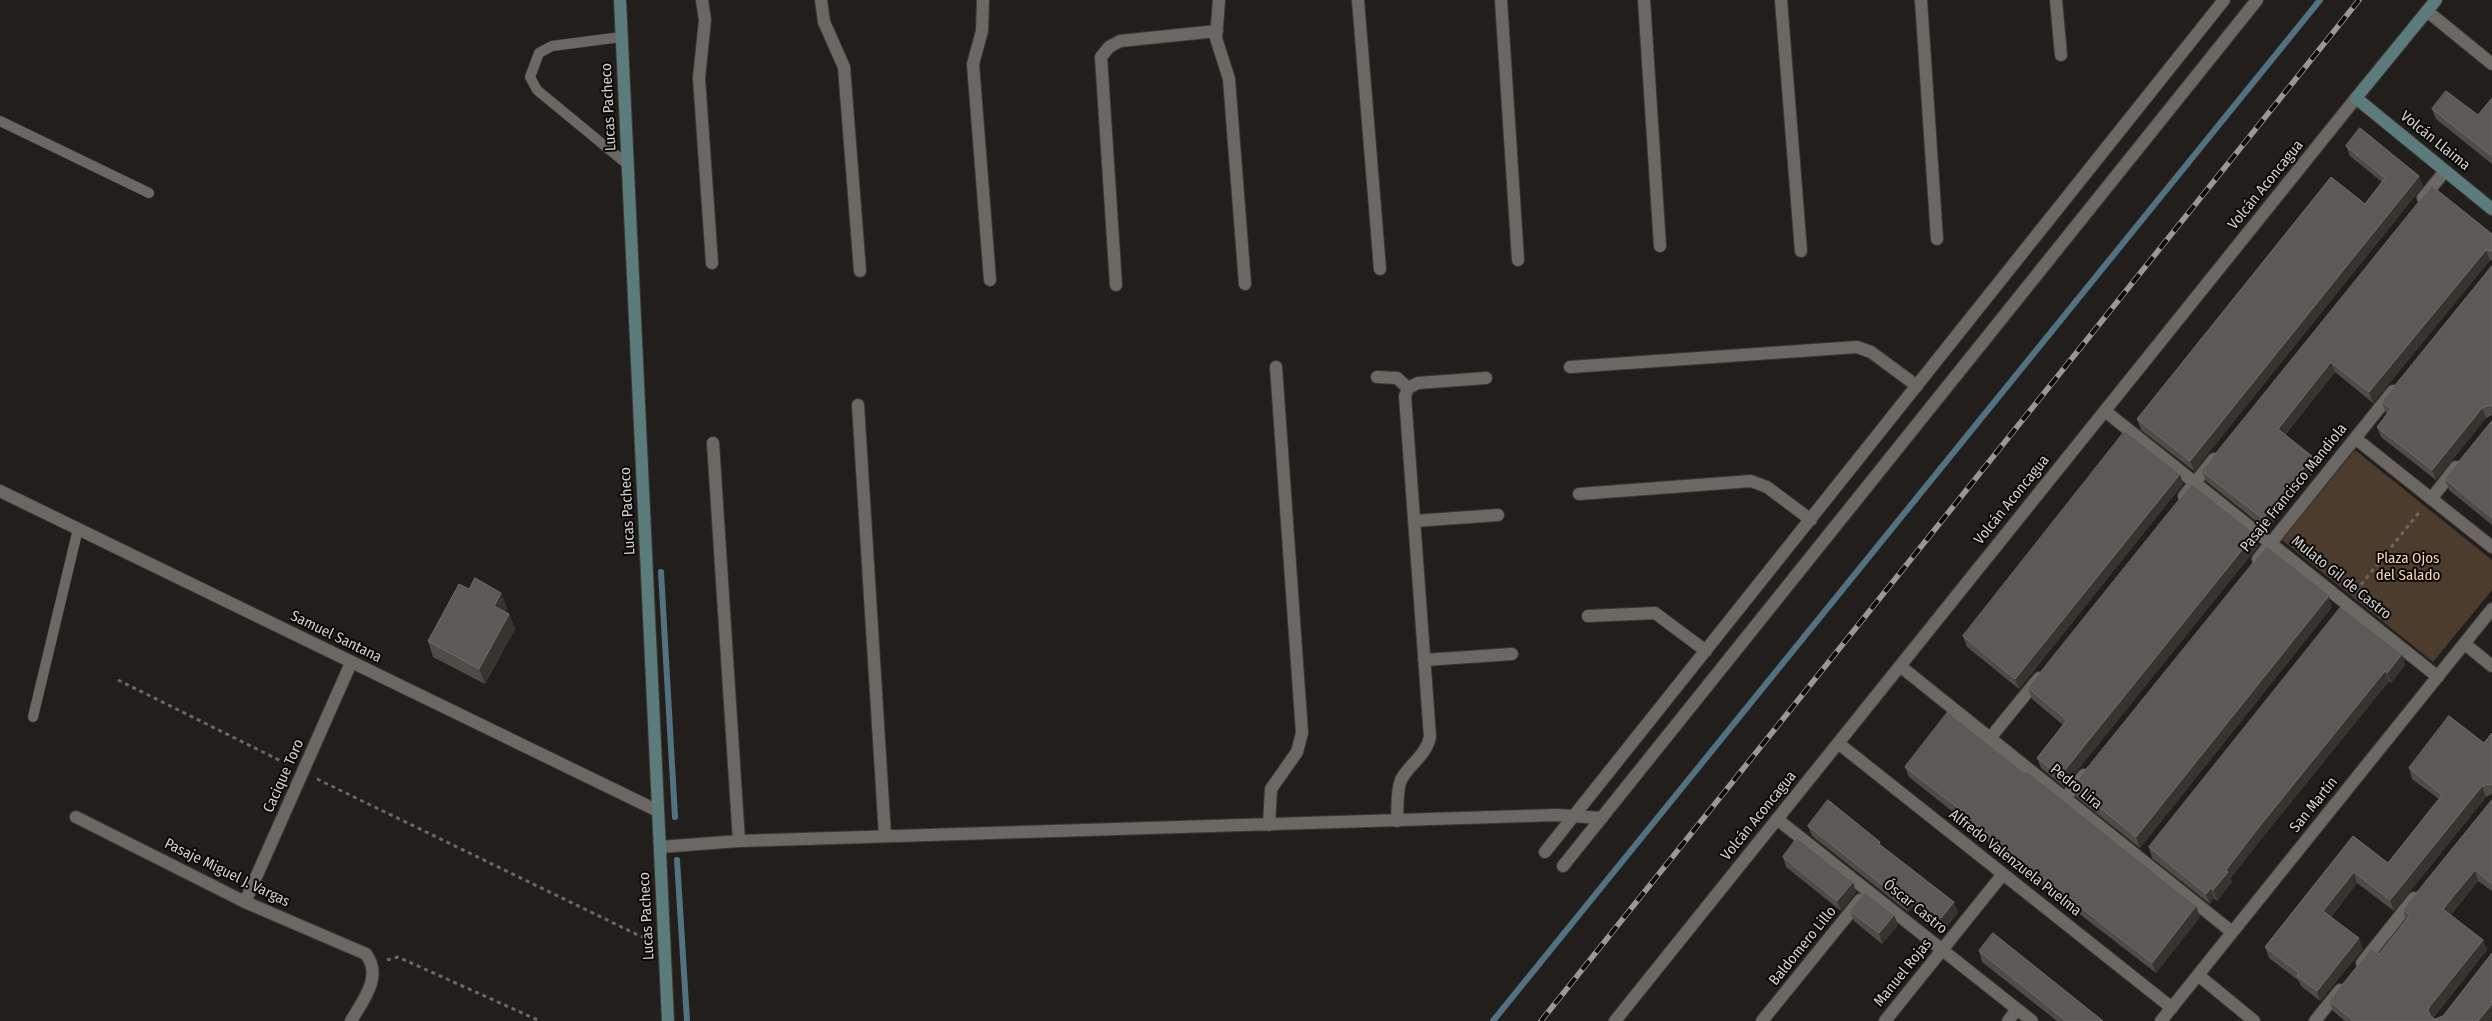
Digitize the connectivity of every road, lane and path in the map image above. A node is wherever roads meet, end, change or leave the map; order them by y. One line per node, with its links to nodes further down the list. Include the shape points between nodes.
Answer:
1 (620, 0): 17 (main road, Lucas Pacheco)
2 (702, 0): 31 (street, via 705,20 698,78)
3 (821, 0): 33 (street, via 824,22 844,67)
4 (982, 0): 34 (street, via 982,31 973,64)
5 (1219, 0): 16 (street)
6 (1358, 0): 32 (street)
7 (1501, 0): 30 (street)
8 (1644, 0): 28 (street)
9 (1781, 0): 29 (street)
10 (1921, 0): 27 (street)
11 (2056, 0): 18 (street)
12 (2224, 0): 42 (street)
13 (2256, 0): 84 (street)
14 (2436, 0): 15 (main road, Volcán Aconcagua)
15 (2427, 11): 19 (street); 20 (main road, Volcán Aconcagua)
16 (1217, 31): 35 (street, via 1216,38 1228,79); 36 (street, via 1120,40 1101,57)
17 (622, 36): 22 (main road, Lucas Pacheco); 22 (lane, via 552,46 539,53 530,77 537,90)
18 (2060, 55)
19 (2492, 64)
20 (2356, 98): 23 (main road, Volcán Llaima); 45 (street, Volcán Aconcagua)
21 (0, 121): 24 (lane)
22 (628, 165): 81 (main road, Lucas Pacheco)
23 (2446, 171): 25 (main road, Volcán Llaima); 26 (street)
24 (149, 193)
25 (2492, 209)
26 (2414, 210)
27 (1937, 239)
28 (1660, 246)
29 (1801, 251)
30 (1518, 260)
31 (712, 264)
32 (1380, 269)
33 (860, 271)
34 (990, 280)
35 (1245, 284)
36 (1116, 285)
37 (1276, 368): 87 (street, via 1302,732 1297,752 1271,789)
38 (1570, 368): 42 (street, via 1856,347 1871,352)
39 (1377, 376): 43 (street, via 1397,378)
40 (1486, 378): 43 (street, via 1418,383)
41 (2399, 384): 46 (street, Pasaje Francisco Mandiola)
42 (1917, 386): 56 (street)
43 (1408, 388): 57 (street, via 1405,396)
44 (858, 405): 88 (street)
45 (2105, 411): 50 (street, Mulato Gil de Castro); 70 (street, Volcán Aconcagua)
46 (2355, 438): 53 (street); 59 (street, Pasaje Francisco Mandiola)
47 (713, 443): 89 (street)
48 (2220, 451): 50 (street)
49 (2468, 454): 53 (street)
50 (2195, 482): 54 (street); 59 (street, Mulato Gil de Castro)
51 (0, 491): 58 (street, Samuel Santana)
52 (1579, 494): 56 (street, via 1751,481 1767,487)
53 (2431, 498): 60 (street); 62 (path)
54 (2176, 506)
55 (1498, 514): 57 (street)
56 (1810, 520): 66 (street)
57 (1414, 521): 68 (street)
58 (78, 529): 69 (street, Samuel Santana); 75 (lane)
59 (2271, 543): 61 (street, Pasaje Francisco Mandiola); 62 (street, Mulato Gil de Castro)
60 (2492, 548)
61 (2252, 566)
62 (2343, 607): 73 (street, Mulato Gil de Castro)
63 (2492, 609): 65 (street, San Martín)
64 (1588, 616): 66 (street, via 1654,613)
65 (2465, 644): 71 (street); 73 (street, San Martín)
66 (1706, 651): 82 (street)
67 (1512, 654): 68 (street)
68 (1424, 660): 86 (street, via 1430,736 1425,750 1400,784)
69 (352, 663): 79 (street, Cacique Toro); 81 (street, Samuel Santana)
70 (1900, 666): 76 (street, Pedro Lira); 77 (street, Volcán Aconcagua)
71 (2492, 666)
72 (2046, 668): 76 (street)
73 (2438, 677): 97 (street, San Martín)
74 (118, 680): 79 (path)
75 (33, 717)
76 (1990, 738): 80 (street, Pedro Lira)
77 (1838, 743): 85 (street, Volcán Aconcagua); 93 (street, Alfredo Valenzuela Puelma)
78 (2090, 767): 80 (street)
79 (303, 772): 96 (street, Cacique Toro); 98 (path, via 640,936)
80 (2065, 798): 97 (street, Pedro Lira, via 2144,855)
81 (658, 811): 90 (main road, Lucas Pacheco)
82 (1576, 815): 84 (street); 86 (street); 91 (street)
83 (76, 817): 96 (street, Pasaje Miguel J. Vargas)
84 (1602, 818): 92 (street)
85 (1777, 819): 95 (street, Óscar Castro); 107 (street, Volcán Aconcagua)
86 (1397, 820): 87 (street)
87 (1269, 824): 88 (street)
88 (885, 836): 89 (street)
89 (739, 841): 90 (street)
90 (660, 847): 98 (main road, Lucas Pacheco)
91 (1545, 852)
92 (1563, 866)
93 (2003, 874): 99 (street, Manuel Rojas); 102 (street, Alfredo Valenzuela Puelma)
94 (2425, 885): 114 (street)
95 (1868, 891): 99 (street, Óscar Castro); 108 (street, Baldomero Lillo)
96 (245, 902): 100 (street, Pasaje Miguel J. Vargas)
97 (2232, 932): 101 (street, San Martín)
98 (664, 940): 106 (main road, Lucas Pacheco)
99 (1942, 950): 103 (street, Óscar Castro); 109 (street, Manuel Rojas)
100 (369, 959): 104 (street, via 374,979); 105 (path, via 398,957)
101 (2198, 975): 102 (street, San Martín); 113 (street)
102 (2172, 1008): 112 (street, San Martín)
103 (2017, 1009): 110 (street); 111 (street, Óscar Castro)
104 (352, 1021)
105 (540, 1021)
106 (668, 1021)
107 (1615, 1021)
108 (1762, 1021)
109 (1885, 1021)
110 (2008, 1021)
111 (2032, 1021)
112 (2161, 1021)
113 (2254, 1021)
114 (2315, 1021)

